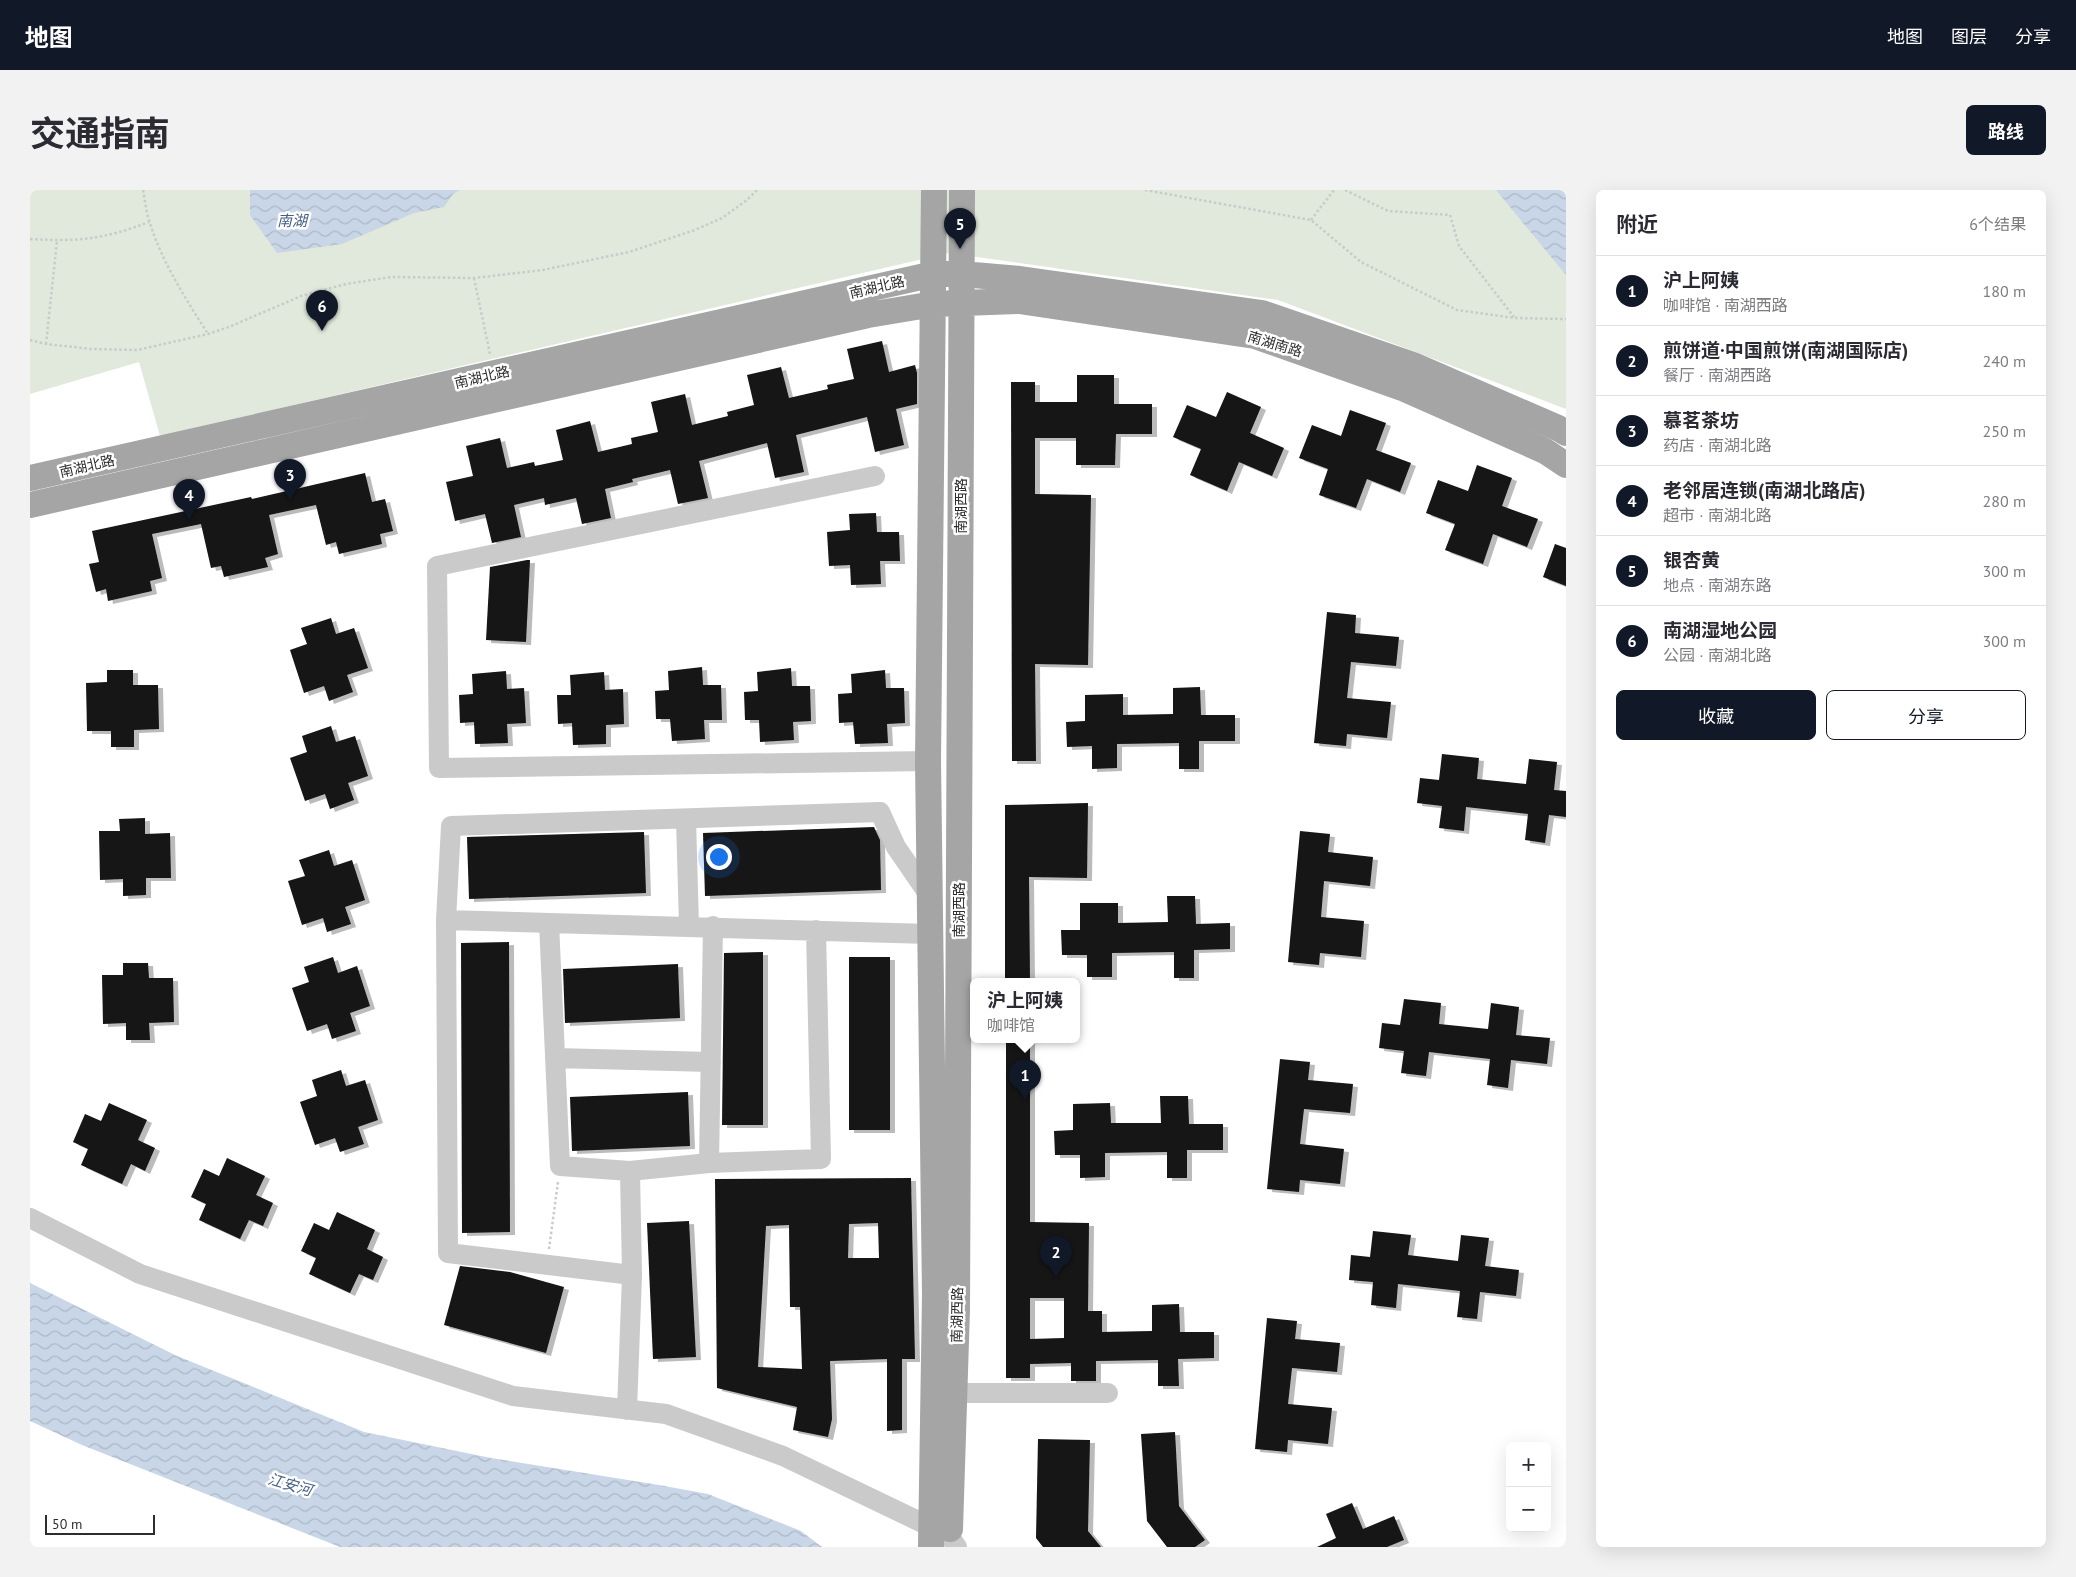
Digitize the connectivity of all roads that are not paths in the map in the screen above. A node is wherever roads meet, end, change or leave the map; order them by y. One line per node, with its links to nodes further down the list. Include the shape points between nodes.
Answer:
1 (934, 190): 3 (main road, 南湖西路)
2 (962, 190): 4 (main road, 南湖西路)
3 (934, 274): 4 (main road, 南湖南路); 6 (main road, 南湖西路); 10 (main road, 南湖北路)
4 (962, 274): 5 (main road, 南湖西路); 7 (main road, 南湖南路, via 1020,279 1262,313 1413,365)
5 (962, 302): 6 (main road, 南湖南路); 8 (main road, 南湖南路, via 1019,301 1255,336 1405,389 1545,451); 27 (main road, 南湖西路)
6 (934, 304): 11 (main road, 南湖北路, via 859,317); 12 (main road, 南湖西路)
7 (1566, 433)
8 (1566, 465)
9 (875, 476): 12 (street, via 437,566 439,768)
10 (30, 478)
11 (30, 505)
12 (928, 761): 14 (main road, 南湖西路)
13 (686, 819): 14 (street, via 880,812 896,847); 15 (street, via 451,826); 17 (street)
14 (929, 895): 20 (main road, 南湖西路)
15 (446, 920): 16 (street); 26 (street, via 448,1253)
16 (549, 923): 17 (street); 21 (street)
17 (689, 926): 18 (street)
18 (712, 926): 19 (street); 22 (street)
19 (816, 930): 20 (street); 23 (street, via 821,1159)
20 (929, 934): 30 (main road, 南湖西路, via 935,1295)
21 (555, 1058): 22 (street); 24 (street, via 560,1166)
22 (711, 1062): 23 (street)
23 (709, 1163): 24 (street)
24 (630, 1171): 26 (street)
25 (30, 1218): 29 (street, via 140,1274 513,1396)
26 (632, 1275): 29 (street)
27 (955, 1393): 28 (street); 30 (main road, 南湖西路)
28 (1108, 1393)
29 (626, 1410): 30 (street, via 666,1414 783,1456)
30 (944, 1541)

